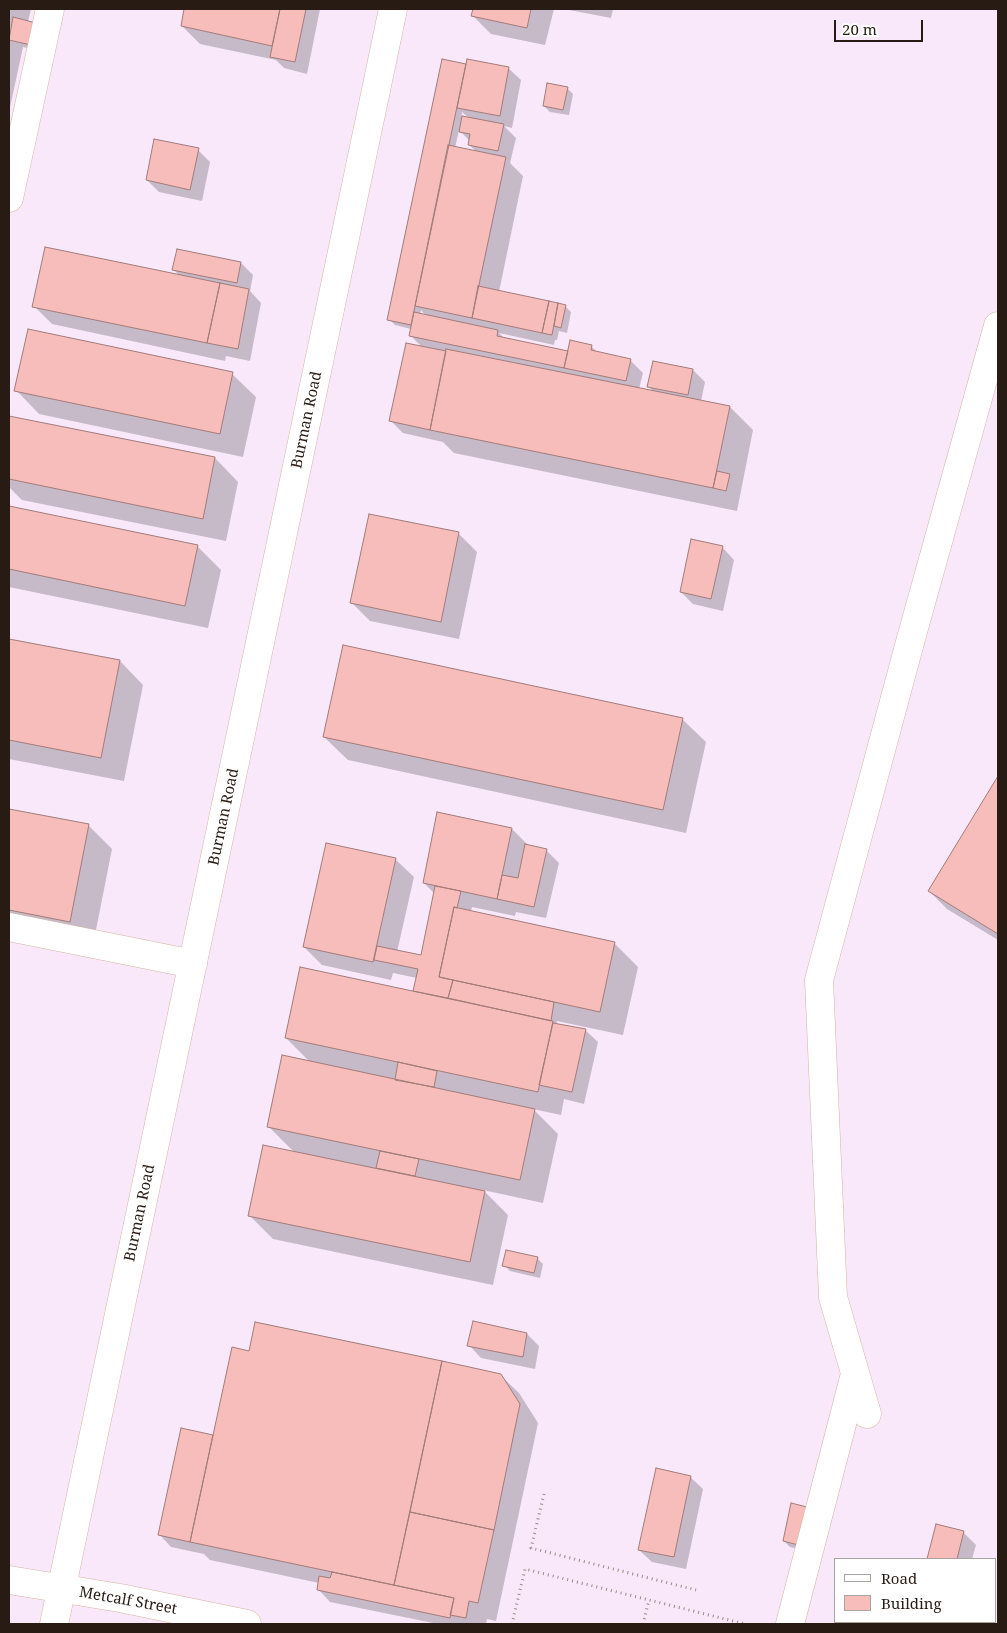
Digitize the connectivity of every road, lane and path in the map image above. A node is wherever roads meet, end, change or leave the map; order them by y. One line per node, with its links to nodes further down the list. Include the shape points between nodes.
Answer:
1 (50, 9): 3 (street)
2 (393, 9): 6 (street, Burman Road)
3 (9, 198)
4 (998, 326): 7 (street, via 819,980 832,1297)
5 (9, 927): 6 (street)
6 (193, 964): 11 (street, Burman Road)
7 (855, 1374): 8 (street); 19 (street)
8 (866, 1414)
9 (544, 1494): 12 (path, via 531,1548)
10 (9, 1580): 11 (street, Metcalf Street)
11 (62, 1589): 14 (street, Burman Road); 15 (street, Metcalf Street)
12 (696, 1590)
13 (649, 1600): 16 (path, via 525,1569); 17 (path); 18 (path)
14 (54, 1624)
15 (248, 1624)
16 (512, 1624)
17 (643, 1624)
18 (745, 1624)
19 (790, 1624)

